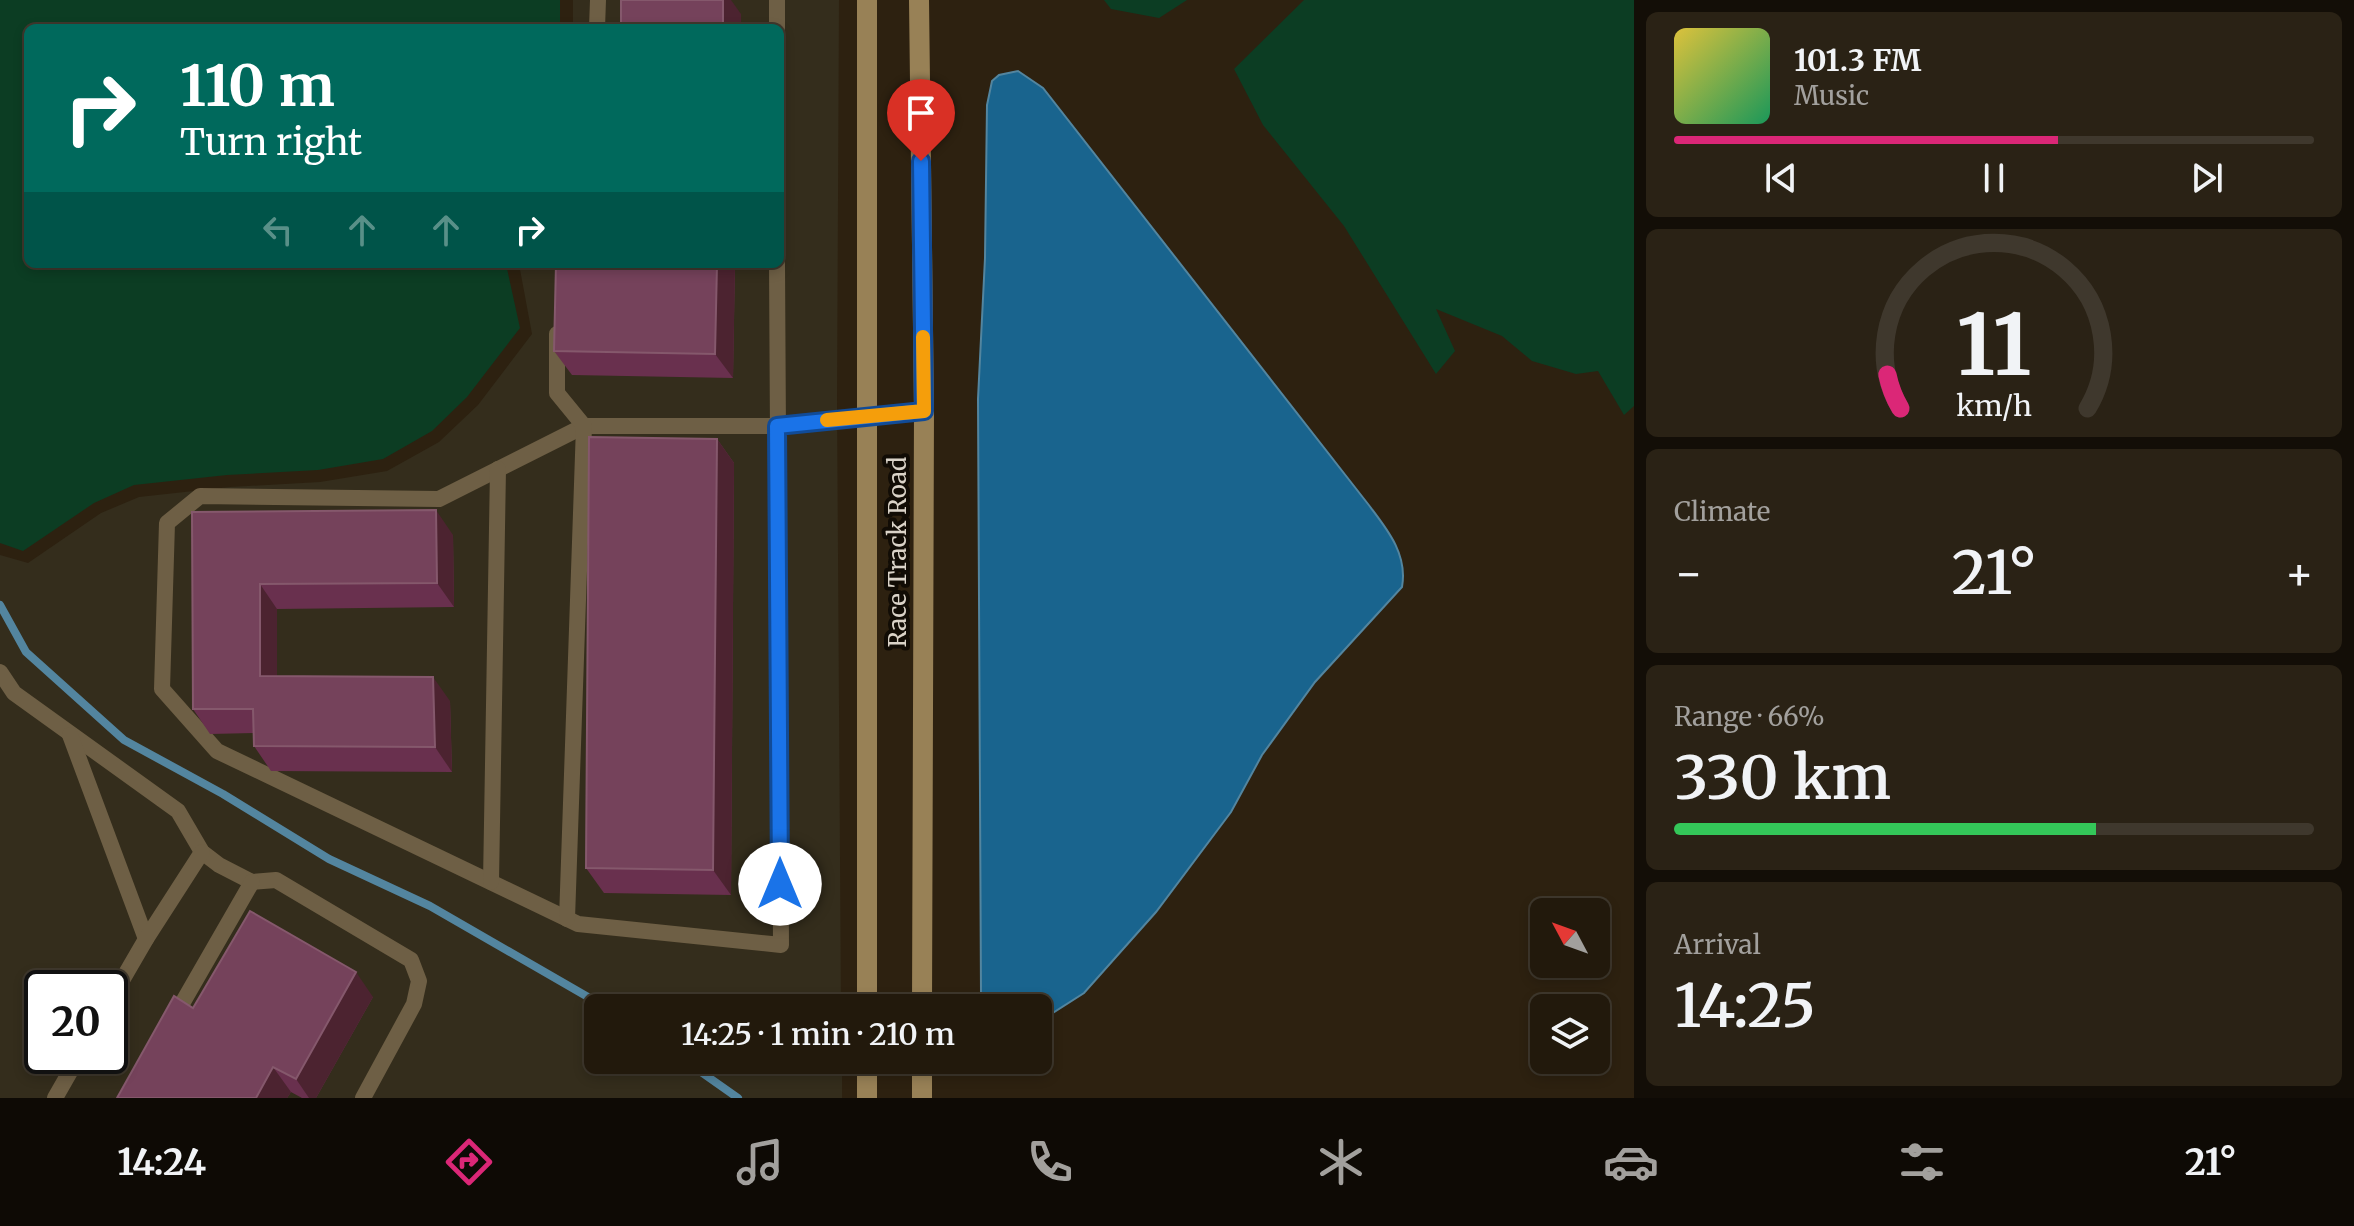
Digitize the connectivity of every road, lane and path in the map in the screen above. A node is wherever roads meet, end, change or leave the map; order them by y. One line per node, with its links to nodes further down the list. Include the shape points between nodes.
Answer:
1 (598, 0): 5 (lane)
2 (777, 0): 6 (lane)
3 (867, 0): 10 (main road, Race Track Road)
4 (919, 0): 9 (main road, Race Track Road)
5 (597, 24)
6 (777, 24)
7 (777, 268): 12 (lane)
8 (557, 321): 11 (lane, via 557,393)
9 (924, 411): 10 (lane); 23 (main road, Race Track Road)
10 (867, 415): 12 (lane); 22 (main road, Race Track Road)
11 (584, 426): 12 (lane); 13 (lane); 19 (lane)
12 (777, 426): 19 (lane, via 781,945)
13 (498, 469): 18 (lane); 18 (lane, via 439,499 200,496 167,523 162,689 217,751)
14 (0, 672): 15 (lane, via 14,693)
15 (69, 734): 16 (lane, via 178,811); 20 (lane)
16 (202, 852): 17 (lane); 20 (lane)
17 (252, 882): 24 (lane); 29 (lane, via 276,880 411,960 419,981 414,1004)
18 (491, 882): 19 (lane)
19 (567, 919)
20 (146, 939): 21 (lane)
21 (128, 970)
22 (867, 994)
23 (922, 994)
24 (164, 1034)
25 (69, 1074): 28 (lane)
26 (867, 1074): 30 (main road)
27 (922, 1074): 31 (main road)
28 (55, 1098)
29 (363, 1098)
30 (867, 1098)
31 (922, 1098)

